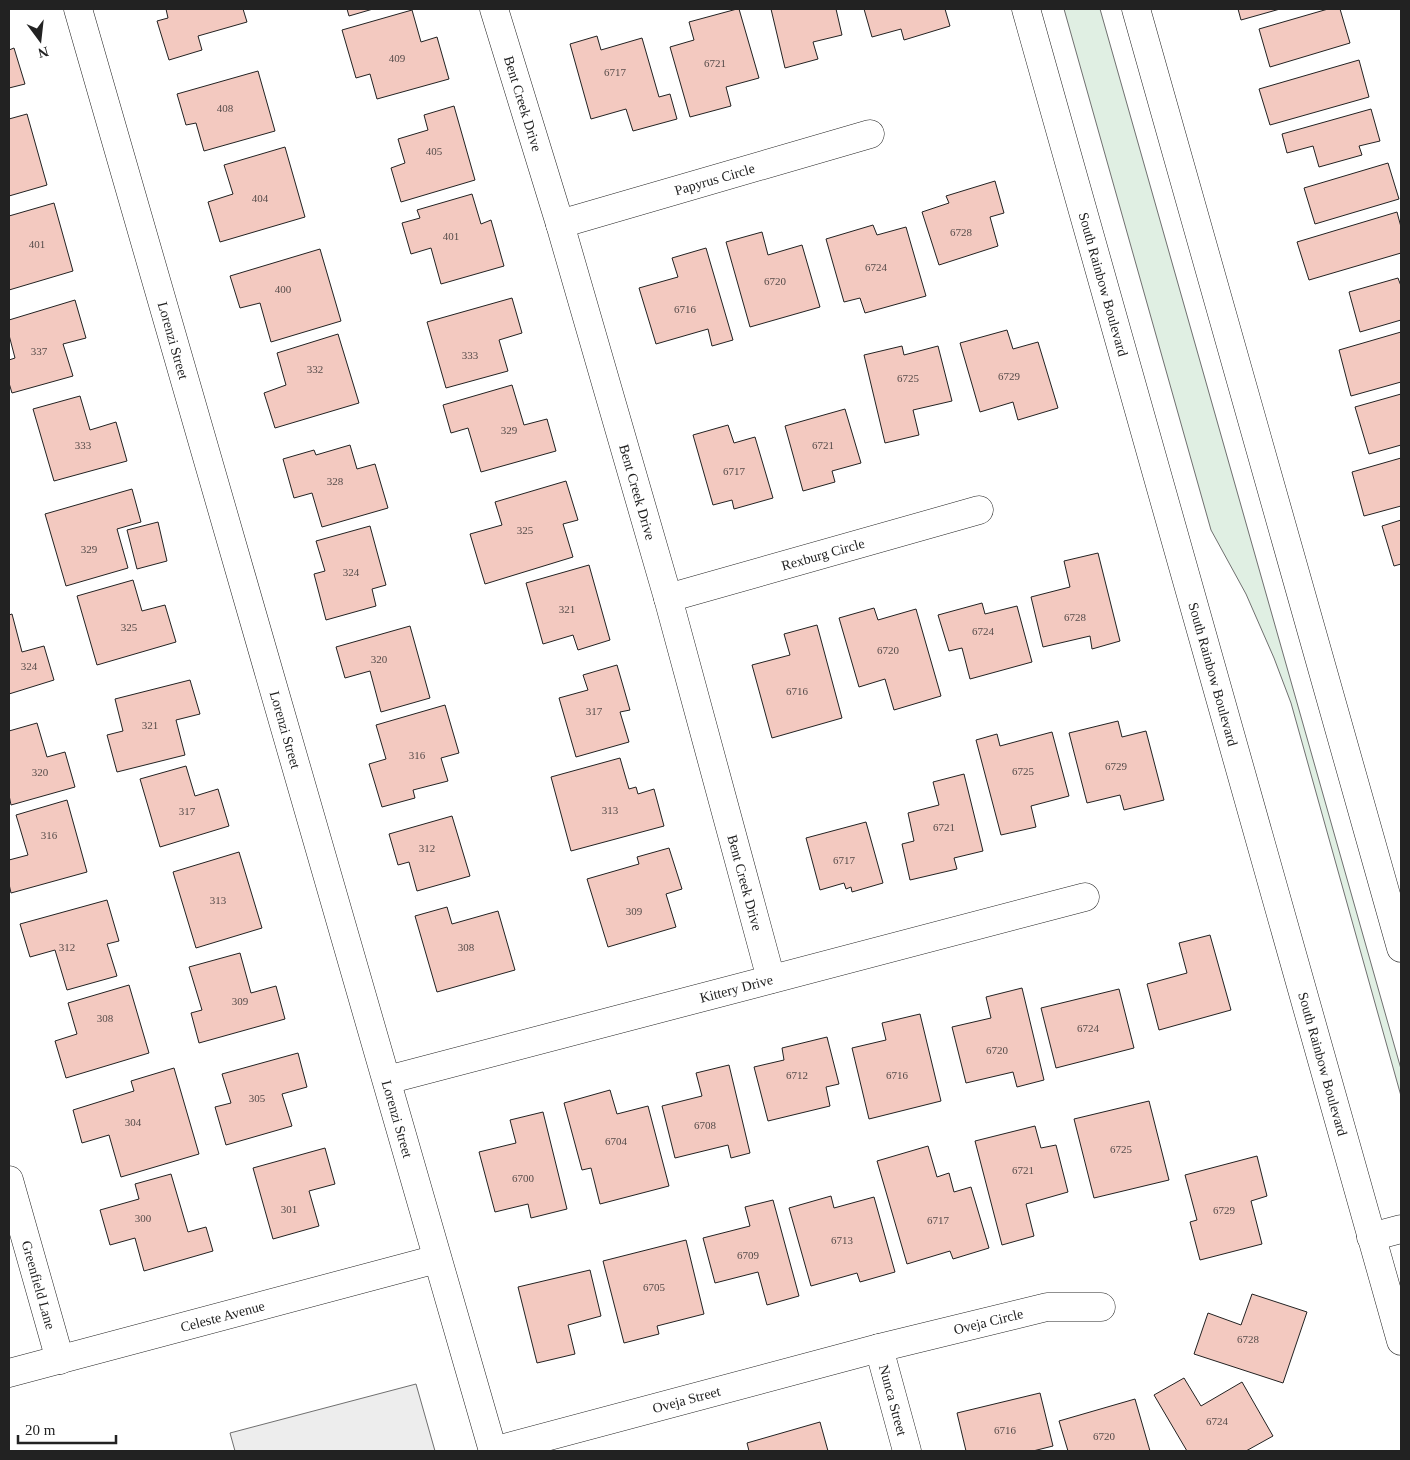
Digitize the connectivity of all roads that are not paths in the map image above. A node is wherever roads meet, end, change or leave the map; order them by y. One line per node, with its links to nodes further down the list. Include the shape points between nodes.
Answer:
1 (78, 9): 12 (street, Lorenzi Street)
2 (494, 9): 6 (street, Bent Creek Drive)
3 (1026, 9): 15 (street, South Rainbow Boulevard)
4 (1136, 9): 10 (street)
5 (870, 134): 6 (street, Papyrus Circle)
6 (560, 224): 8 (street, Bent Creek Drive)
7 (979, 510): 8 (street, Rexburg Circle)
8 (668, 598): 11 (street, Bent Creek Drive)
9 (1085, 897): 11 (street, Kittery Drive)
10 (1401, 948)
11 (771, 979): 12 (street, Kittery Drive)
12 (387, 1080): 16 (street, Lorenzi Street)
13 (9, 1180): 20 (street, Greenfield Lane)
14 (1401, 1229): 15 (street)
15 (1371, 1237): 18 (street, South Rainbow Boulevard)
16 (437, 1259): 20 (street, Celeste Avenue); 22 (street, Lorenzi Street)
17 (1101, 1307): 19 (street, Oveja Circle, via 1046,1307)
18 (1401, 1341)
19 (879, 1348): 22 (street, Oveja Street); 23 (street, Nunca Street)
20 (60, 1360): 21 (street, Celeste Avenue)
21 (9, 1373)
22 (493, 1451)
23 (907, 1451)

